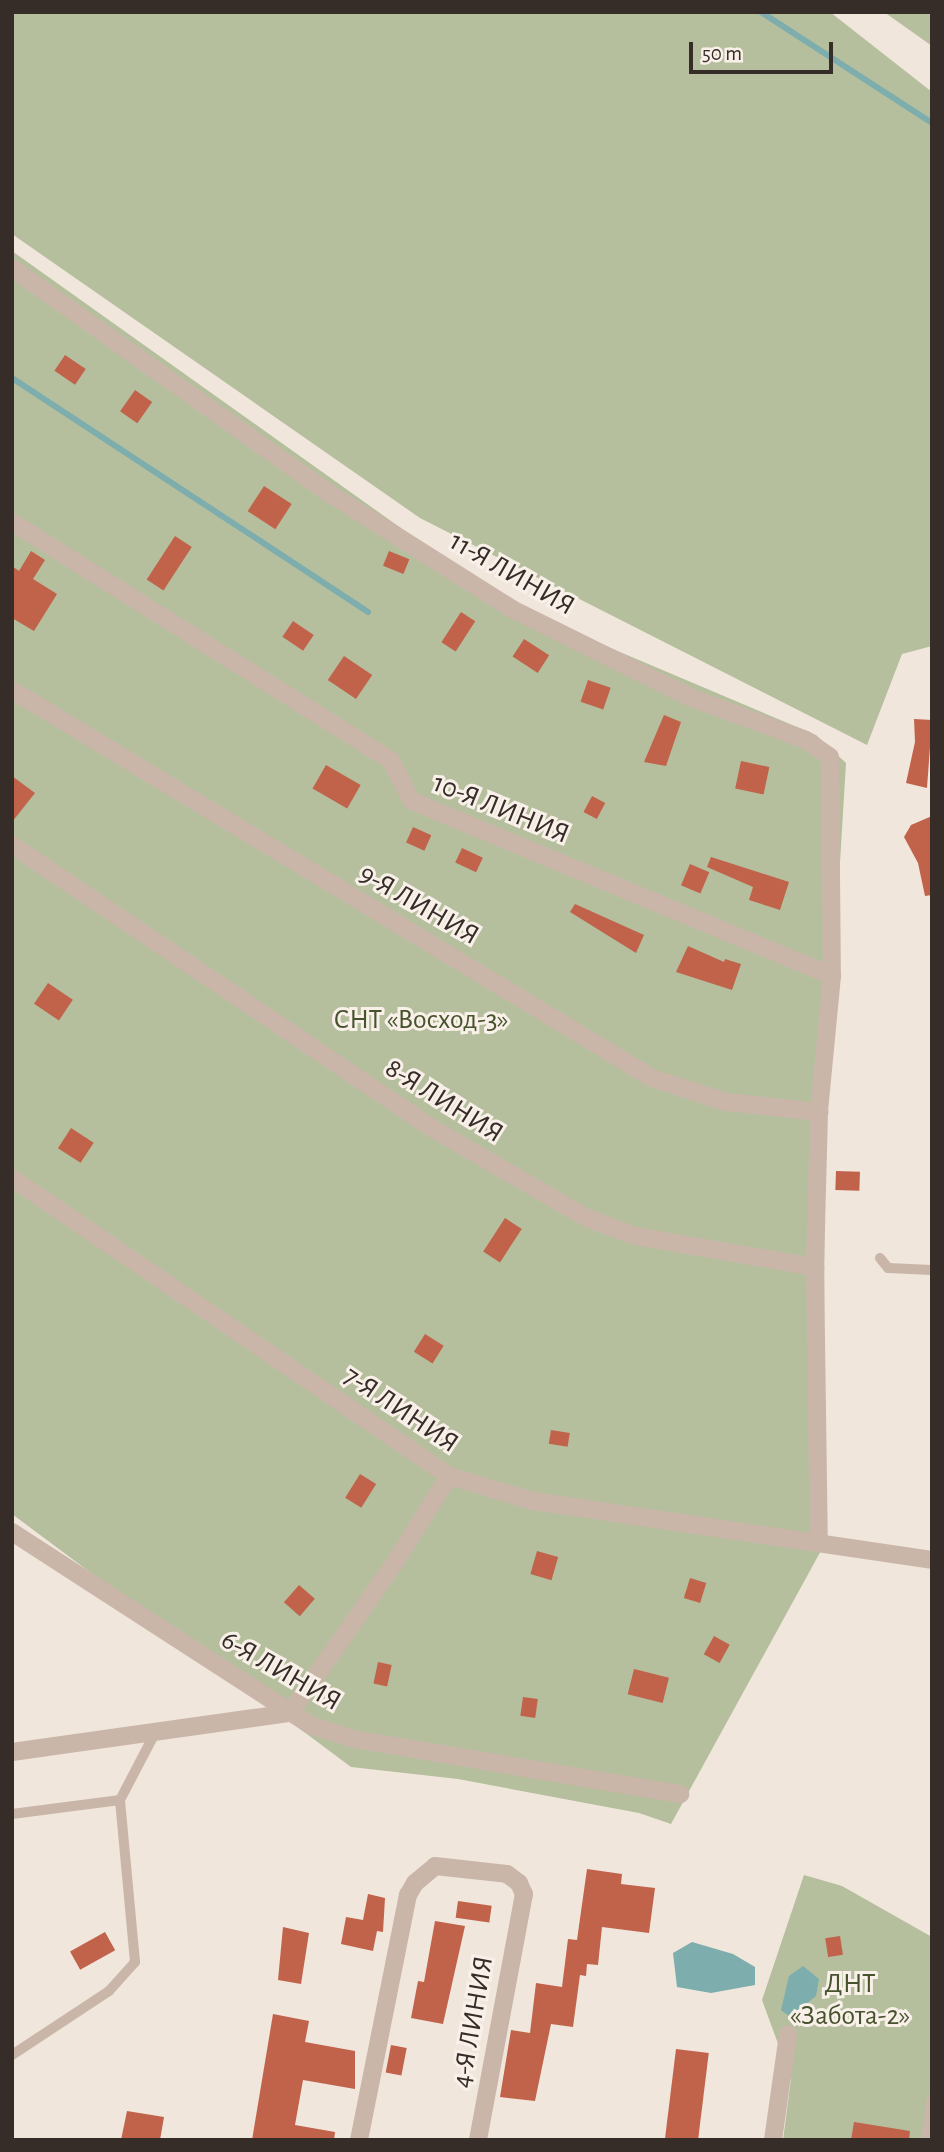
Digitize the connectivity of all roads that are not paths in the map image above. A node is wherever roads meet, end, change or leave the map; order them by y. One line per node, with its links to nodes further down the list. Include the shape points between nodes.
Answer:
1 (12, 268): 5 (street, 11-Я ЛИНИЯ, via 332,495 512,609 692,698 806,740 830,757)
2 (12, 522): 5 (street, 10-Я ЛИНИЯ, via 391,761 412,802)
3 (12, 690): 6 (street, 9-Я ЛИНИЯ, via 652,1078 726,1102)
4 (12, 845): 9 (street, 8-Я ЛИНИЯ, via 435,1130 584,1217 635,1236)
5 (832, 976): 6 (street)
6 (819, 1112): 9 (street)
7 (12, 1178): 11 (street, 7-Я ЛИНИЯ)
8 (880, 1258): 10 (lane, via 888,1268)
9 (815, 1267): 13 (street)
10 (932, 1270)
11 (449, 1476): 13 (street, 7-Я ЛИНИЯ, via 533,1501); 15 (street, via 394,1564)
12 (12, 1532): 15 (street, 6-Я ЛИНИЯ)
13 (819, 1543): 14 (street, 7-Я ЛИНИЯ)
14 (932, 1560)
15 (289, 1713): 16 (street); 18 (street, 6-Я ЛИНИЯ, via 354,1739)
16 (155, 1733): 17 (street); 19 (lane)
17 (12, 1752)
18 (680, 1794)
19 (120, 1800): 20 (lane); 22 (lane, via 135,1962 108,1991)
20 (12, 1814)
21 (788, 2034): 26 (street)
22 (12, 2055)
23 (932, 2098): 27 (lane)
24 (359, 2140): 25 (street, 4-Я ЛИНИЯ, via 408,1895 435,1866 507,1874 524,1894)
25 (478, 2140)
26 (773, 2140)
27 (926, 2140)

